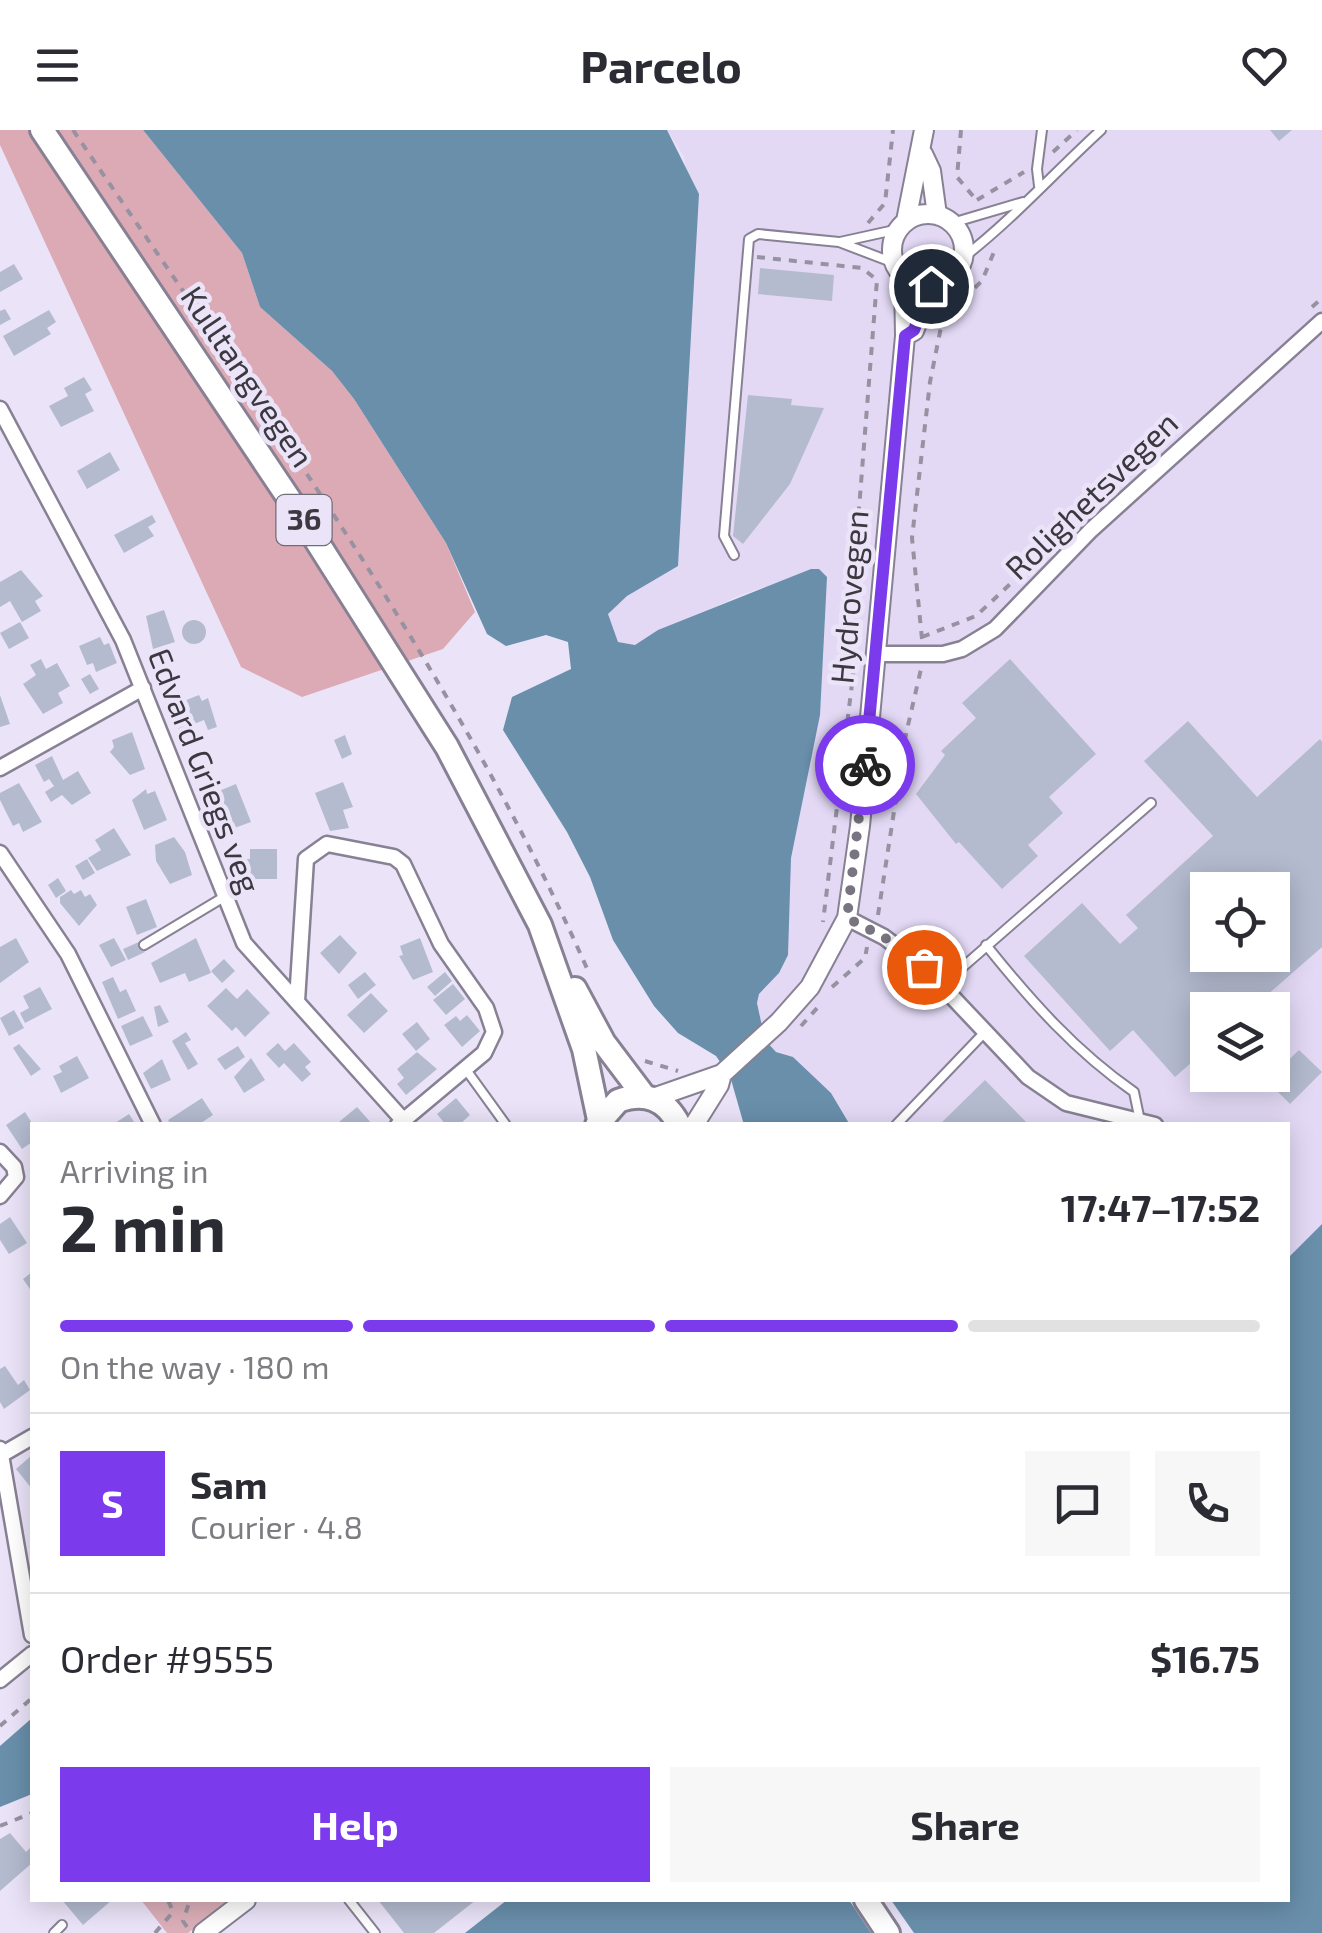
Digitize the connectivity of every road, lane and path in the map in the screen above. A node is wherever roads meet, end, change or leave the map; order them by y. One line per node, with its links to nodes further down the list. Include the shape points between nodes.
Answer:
1 (42, 130): 32 (highway, Kulltangvegen / 36, via 394,658)
2 (894, 130): 11 (path)
3 (924, 130): 7 (street)
4 (961, 130): 8 (path)
5 (1042, 130): 9 (lane)
6 (1101, 130): 9 (lane)
7 (923, 154): 12 (street); 13 (street)
8 (956, 177)
9 (1039, 186): 10 (lane)
10 (1023, 202): 12 (lane); 16 (lane)
11 (885, 203)
12 (945, 219): 13 (street, via 921,214); 16 (street, via 963,238)
13 (902, 225): 14 (lane); 17 (street, via 892,245)
14 (839, 242): 15 (lane, via 753,234); 17 (lane)
15 (746, 256): 23 (lane, via 724,536); 33 (path, via 862,268 877,280 856,547 854,667 831,885)
16 (964, 257): 18 (street, via 953,277)
17 (899, 270): 18 (street); 21 (street, Hydrovegen)
18 (931, 286): 21 (street, Hydrovegen, via 914,330)
19 (943, 317): 25 (path, via 912,538)
20 (1322, 320): 25 (street, Rolighetsvegen, via 1091,530 995,629 962,649)
21 (905, 336): 24 (street, Hydrovegen)
22 (0, 410): 26 (street, Edvard Griegs veg, via 103,596)
23 (734, 555)
24 (875, 654): 25 (street, Rolighetsvegen); 31 (street, Hydrovegen)
25 (921, 656): 34 (path)
26 (143, 688): 27 (street); 30 (street, Edvard Griegs veg)
27 (0, 768)
28 (1151, 803): 36 (lane)
29 (0, 853): 44 (street, via 68,954)
30 (224, 897): 35 (lane); 38 (street, Edvard Griegs veg, via 244,943)
31 (847, 918): 34 (street); 39 (street, Hydrovegen)
32 (540, 926): 43 (highway, Kulltangvegen / 36, via 604,1044); 47 (highway, Kulltangvegen / 36, via 584,1049)
33 (820, 930)
34 (872, 931): 37 (street); 39 (path, via 864,958)
35 (144, 945)
36 (986, 945): 37 (lane); 53 (lane, via 1036,1008 1134,1092)
37 (941, 986): 40 (street)
38 (297, 1001): 41 (street, via 306,859 327,844 394,857 492,1019 491,1043); 45 (street, Edvard Griegs veg)
39 (786, 1029): 42 (street, Hydrovegen)
40 (984, 1033): 51 (lane); 52 (street, via 1066,1103)
41 (466, 1070): 45 (street); 46 (lane)
42 (722, 1074): 43 (street); 50 (street)
43 (648, 1097): 48 (highway, 36, via 618,1101); 49 (highway, 36)
44 (152, 1122)
45 (400, 1122)
46 (504, 1122)
47 (598, 1122)
48 (599, 1122)
49 (677, 1122)
50 (696, 1122)
51 (899, 1122)
52 (1140, 1122)
53 (1147, 1122)
54 (0, 1152): 55 (street, via 16,1177)
55 (0, 1196)
56 (30, 1438): 57 (street)
57 (1, 1452): 58 (street)
58 (4, 1484): 59 (street)
59 (30, 1625)
60 (30, 1656): 61 (street)
61 (0, 1680)
62 (30, 1700): 63 (path)
63 (0, 1726)
64 (30, 1814): 65 (path)
65 (0, 1826)
66 (169, 1902): 71 (path)
67 (189, 1902): 72 (path)
68 (243, 1902): 77 (street)
69 (351, 1902): 78 (lane)
70 (867, 1902): 79 (highway)
71 (174, 1912): 72 (path); 75 (path)
72 (182, 1921): 76 (path)
73 (62, 1925): 74 (lane)
74 (54, 1933)
75 (155, 1933)
76 (192, 1933)
77 (203, 1933)
78 (375, 1933)
79 (888, 1933)

